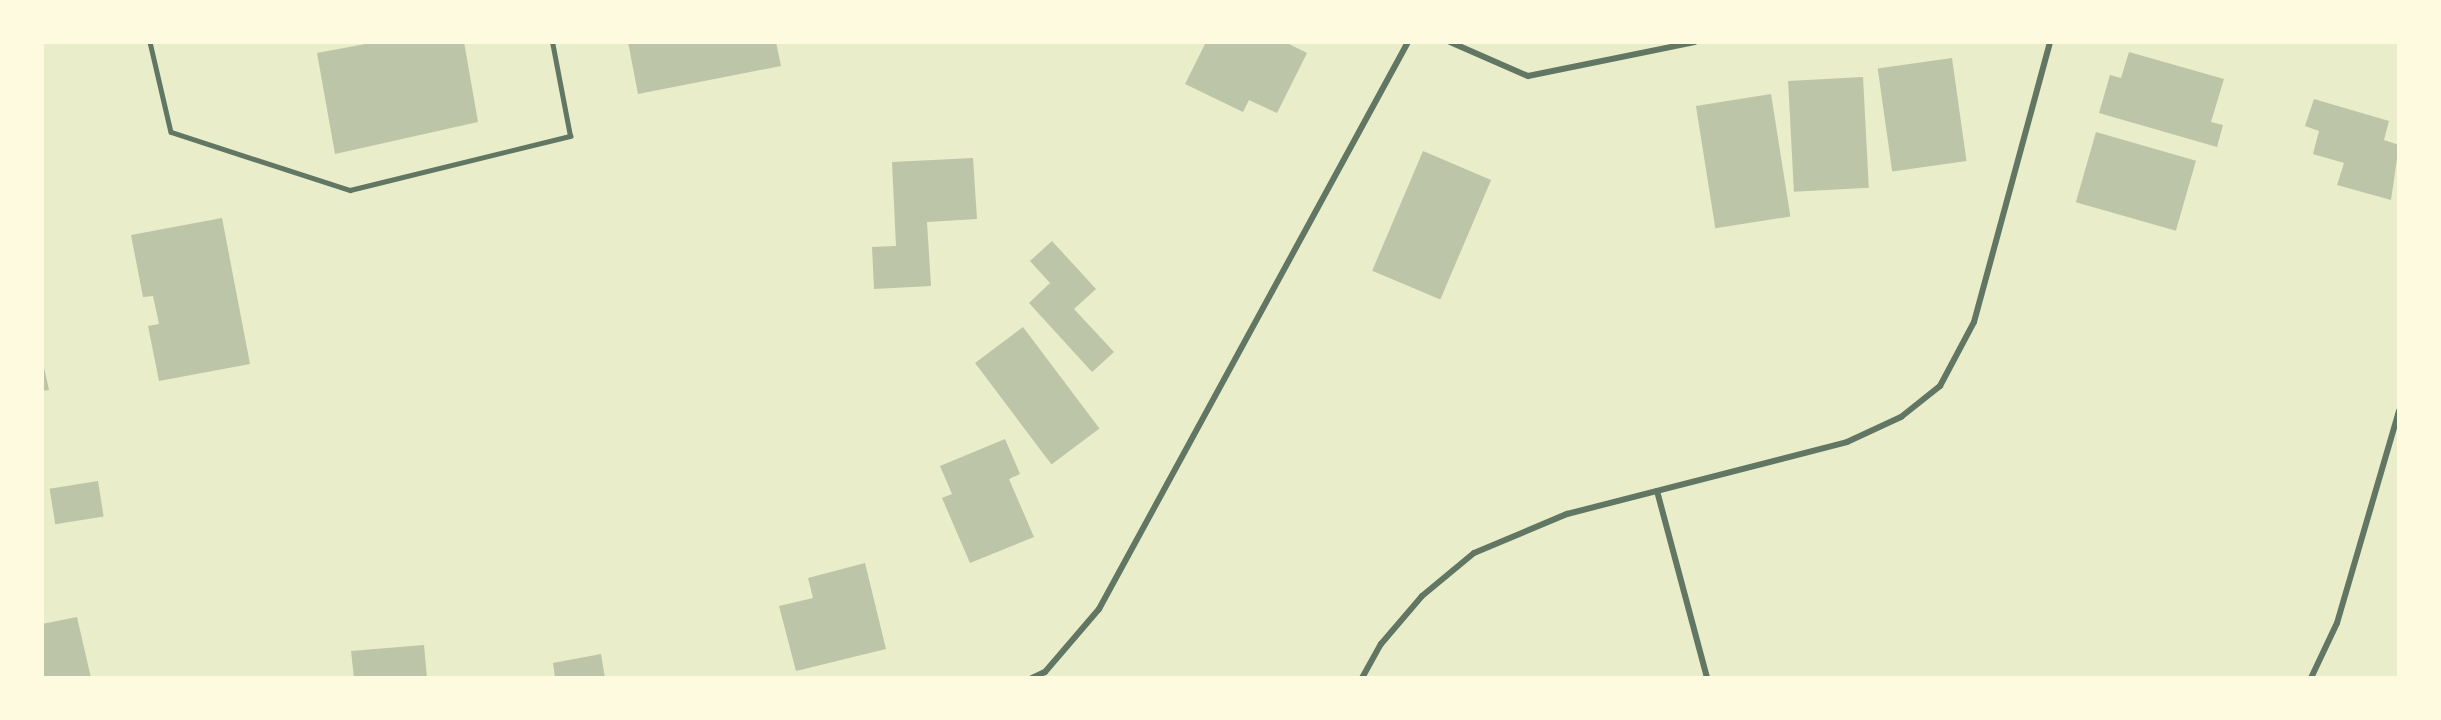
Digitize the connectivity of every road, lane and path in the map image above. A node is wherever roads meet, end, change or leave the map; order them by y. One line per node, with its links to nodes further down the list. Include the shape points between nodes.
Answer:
1 (150, 42): 2 (lane, via 171,132 350,190 570,136)
2 (552, 42)
3 (1408, 42): 9 (street, via 1099,609 1057,659)
4 (1450, 42): 5 (street, via 1528,76)
5 (1695, 42)
6 (2050, 42): 8 (street, via 1974,322 1940,386 1902,417 1847,442)
7 (2399, 411): 12 (street, via 2337,623)
8 (1657, 491): 10 (street, via 1567,514 1474,553 1422,596 1381,644); 11 (street)
9 (1032, 678)
10 (1362, 678)
11 (1707, 678)
12 (2311, 678)

